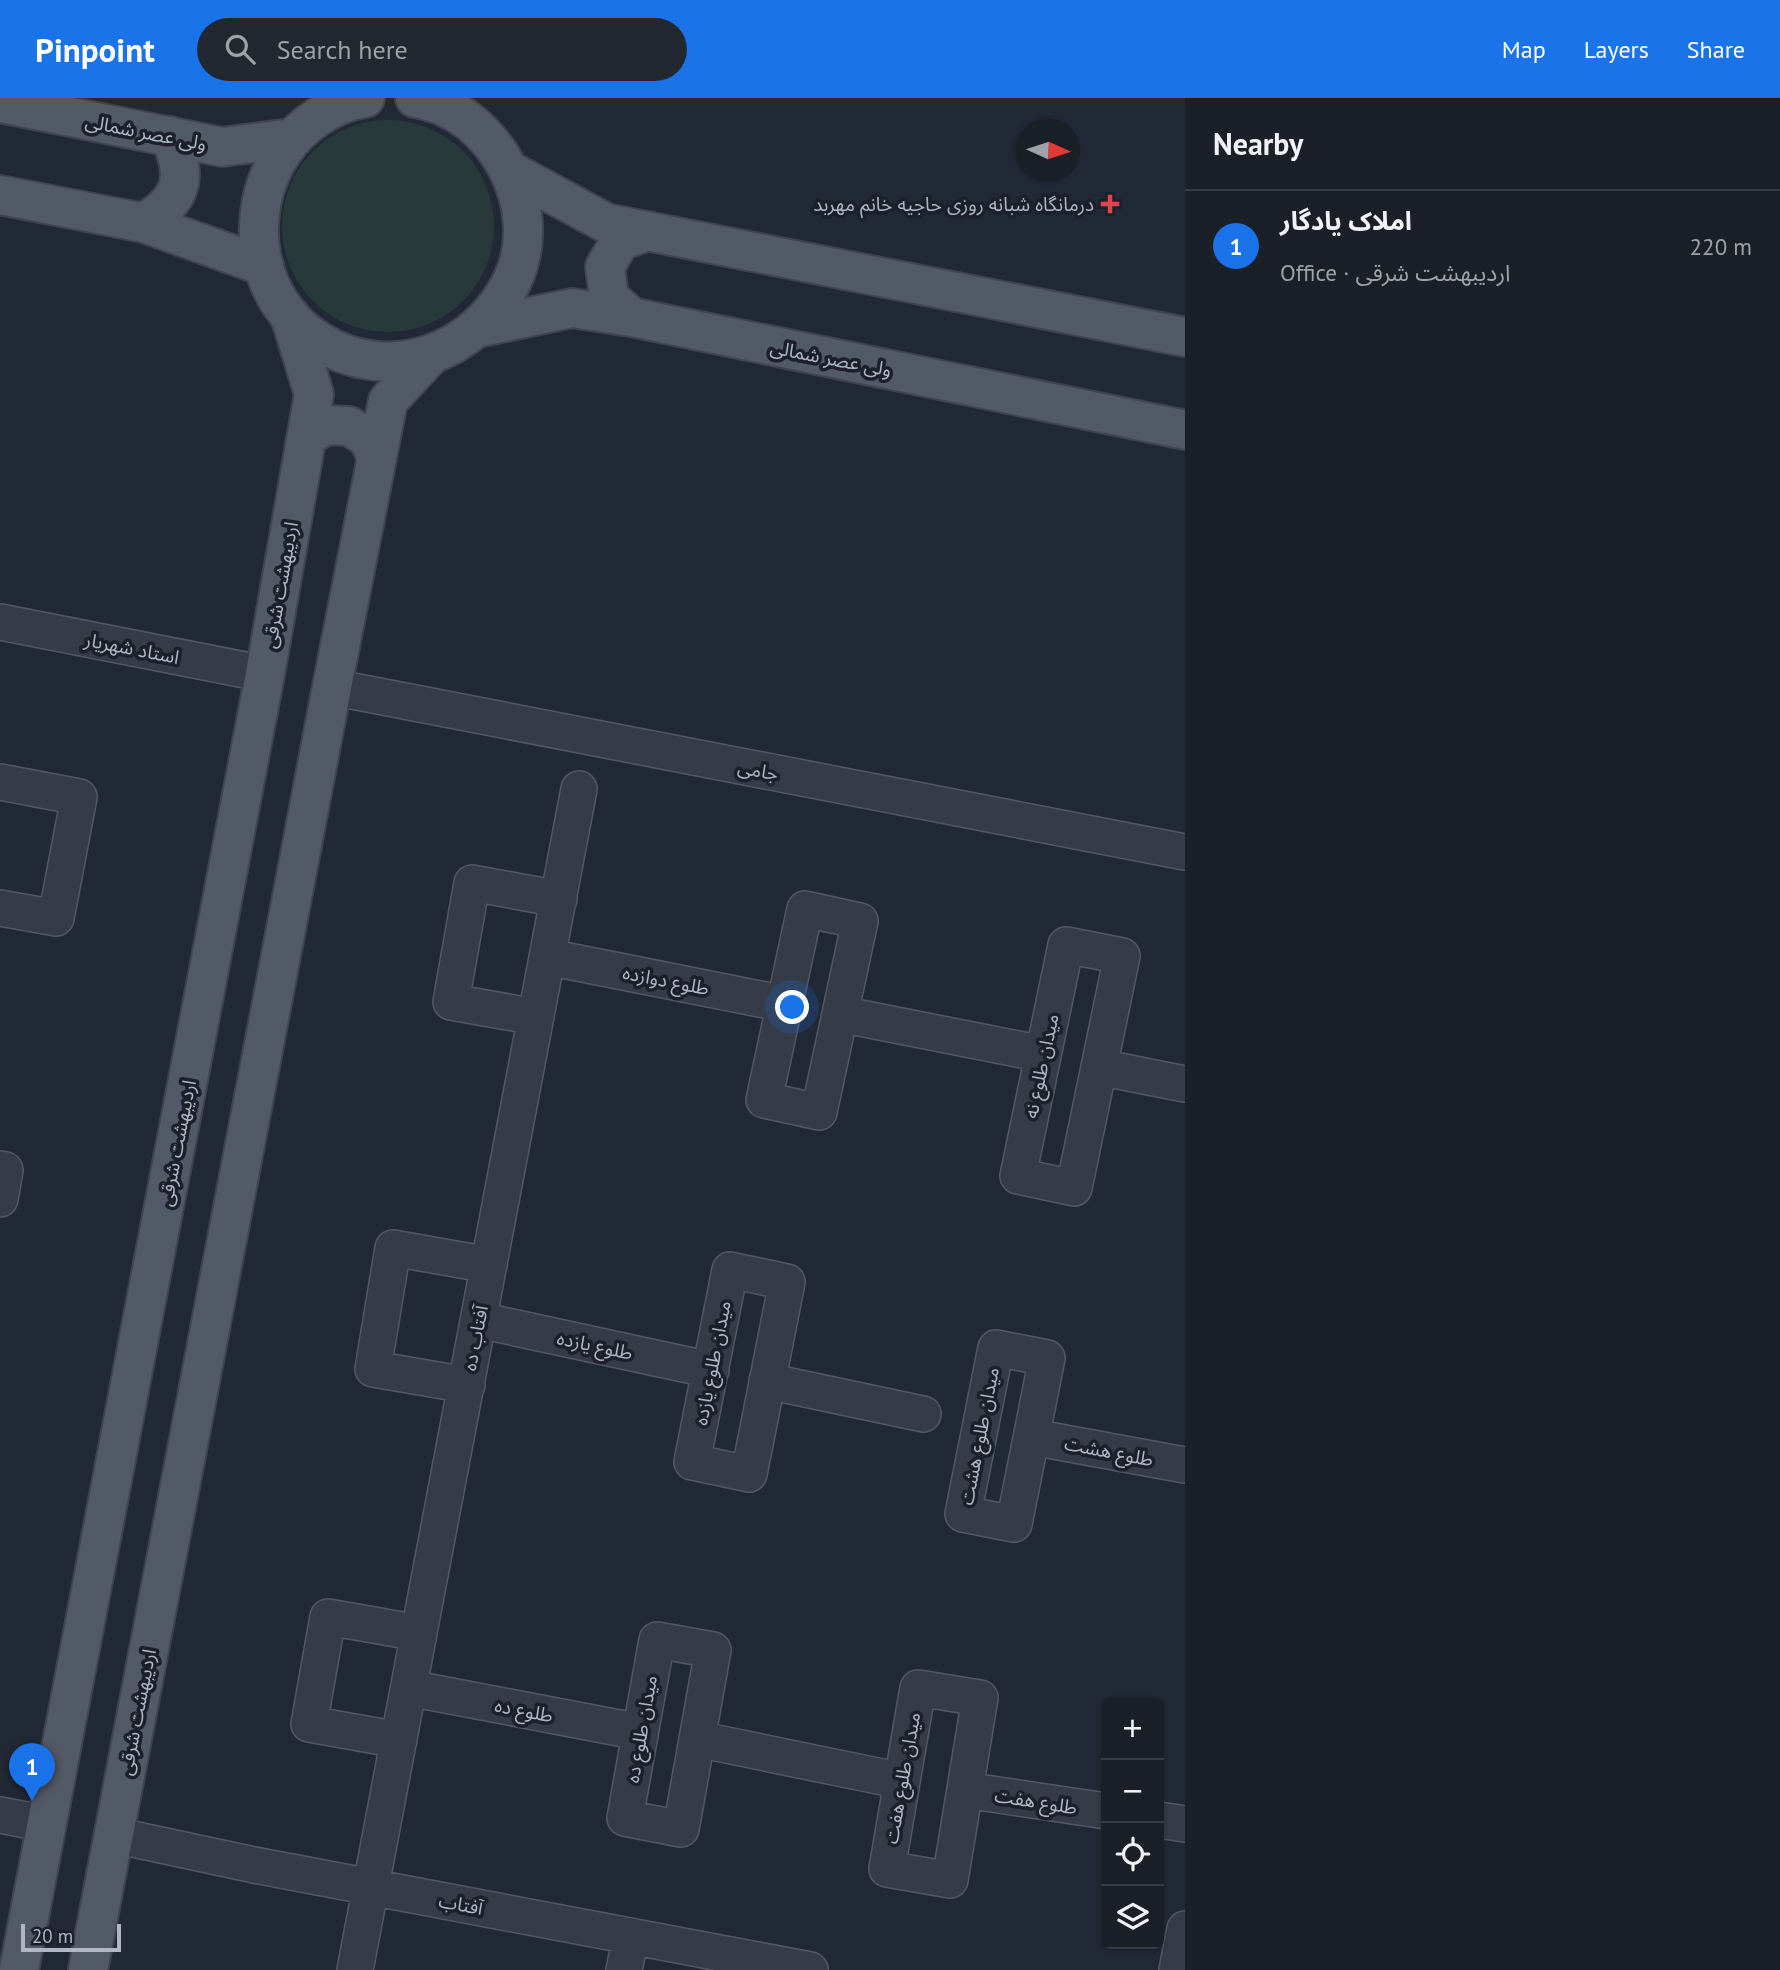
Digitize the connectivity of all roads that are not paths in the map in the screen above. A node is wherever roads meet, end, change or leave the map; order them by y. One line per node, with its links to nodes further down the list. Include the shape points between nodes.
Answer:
1 (358, 98): 6 (main road, via 321,114)
2 (415, 98): 4 (main road, via 462,115)
3 (0, 103): 5 (main road, ولی عصر شمالی)
4 (472, 112): 7 (main road)
5 (170, 136): 6 (main road, ولی عصر شمالی, via 222,146); 9 (main road, via 180,161 179,187 166,209)
6 (292, 138): 11 (main road, via 270,170 259,207 258,246)
7 (510, 171): 10 (main road, via 606,223); 14 (main road, via 522,206 522,244 513,280 494,312)
8 (0, 195): 9 (main road)
9 (144, 223): 11 (main road)
10 (648, 231): 13 (main road, via 620,242 605,267 609,297); 15 (main road)
11 (264, 266): 12 (main road, via 269,284)
12 (290, 316): 16 (main road, via 319,342 355,357 393,362); 18 (main road, اردیبهشت شرقی, via 314,394)
13 (631, 317): 14 (main road, ولی عصر شمالی, via 572,308); 17 (main road, ولی عصر شمالی)
14 (477, 328): 16 (main road)
15 (1185, 337)
16 (431, 355): 19 (main road, اردیبهشت شرقی, via 388,401)
17 (1185, 430)
18 (307, 437): 19 (main road, via 326,425 349,426 368,438); 21 (main road, اردیبهشت شرقی)
19 (377, 458): 22 (main road, اردیبهشت شرقی)
20 (0, 622): 21 (street, استاد شهریار)
21 (265, 674): 55 (main road, اردیبهشت شرقی)
22 (332, 687): 25 (street, جامی); 57 (main road, اردیبهشت شرقی)
23 (0, 782): 27 (street, via 79,797 56,918)
24 (579, 789): 26 (street, آفتاب ده)
25 (1185, 852)
26 (559, 899): 28 (street, آفتاب ده); 31 (street, via 472,883 451,1002)
27 (0, 908)
28 (548, 957): 29 (street, طلوع دوازده); 31 (street, آفتاب ده)
29 (785, 1004): 30 (street, via 805,909 860,921); 30 (street, via 765,1100 819,1112)
30 (840, 1014): 32 (street)
31 (536, 1017): 37 (street, آفتاب ده)
32 (1043, 1054): 33 (street, میدان طلوع نه, via 1066,945 1122,956); 33 (street, میدان طلوع نه, via 1018,1176 1074,1188)
33 (1099, 1067): 34 (street)
34 (1185, 1084)
35 (0, 1169): 36 (street, via 5,1170)
36 (0, 1199)
37 (489, 1265): 38 (street, آفتاب ده); 41 (street, via 393,1248 373,1369)
38 (479, 1320): 39 (street, طلوع یازده); 41 (street, آفتاب ده)
39 (711, 1370): 40 (street, میدان طلوع یازده, via 692,1462 749,1474); 40 (street, میدان طلوع یازده, via 730,1270 787,1282)
40 (767, 1381): 42 (street)
41 (467, 1384): 45 (street, آفتاب ده)
42 (923, 1414)
43 (1032, 1437): 43 (street, میدان طلوع هشت, via 1047,1358 996,1348 963,1514 1014,1524); 44 (street, طلوع هشت)
44 (1185, 1465)
45 (419, 1633): 46 (street, آفتاب ده); 48 (street, via 328,1617 309,1724)
46 (409, 1688): 47 (street, طلوع ده); 48 (street, آفتاب ده)
47 (640, 1732): 49 (street, میدان طلوع ده, via 625,1818 681,1829); 49 (street, میدان طلوع ده, via 657,1640 713,1650)
48 (399, 1740): 58 (street, آفتاب ده)
49 (697, 1740): 50 (street)
50 (902, 1781): 51 (street, میدان طلوع هفت, via 887,1869 950,1880); 51 (street, میدان طلوع هفت, via 918,1688 981,1698)
51 (965, 1790): 52 (street, طلوع هفت)
52 (1101, 1810)
53 (0, 1815): 55 (street)
54 (1164, 1820): 56 (street)
55 (46, 1824): 61 (main road, اردیبهشت شرقی)
56 (1185, 1824)
57 (114, 1835): 58 (street, آفتاب); 62 (main road, اردیبهشت شرقی)
58 (371, 1887): 60 (street, آفتاب); 63 (street, آفتاب ده)
59 (1185, 1929): 66 (street)
60 (631, 1936): 64 (street); 65 (street, آفتاب)
61 (19, 1970)
62 (88, 1970)
63 (355, 1970)
64 (624, 1970)
65 (810, 1970)
66 (1177, 1970)

